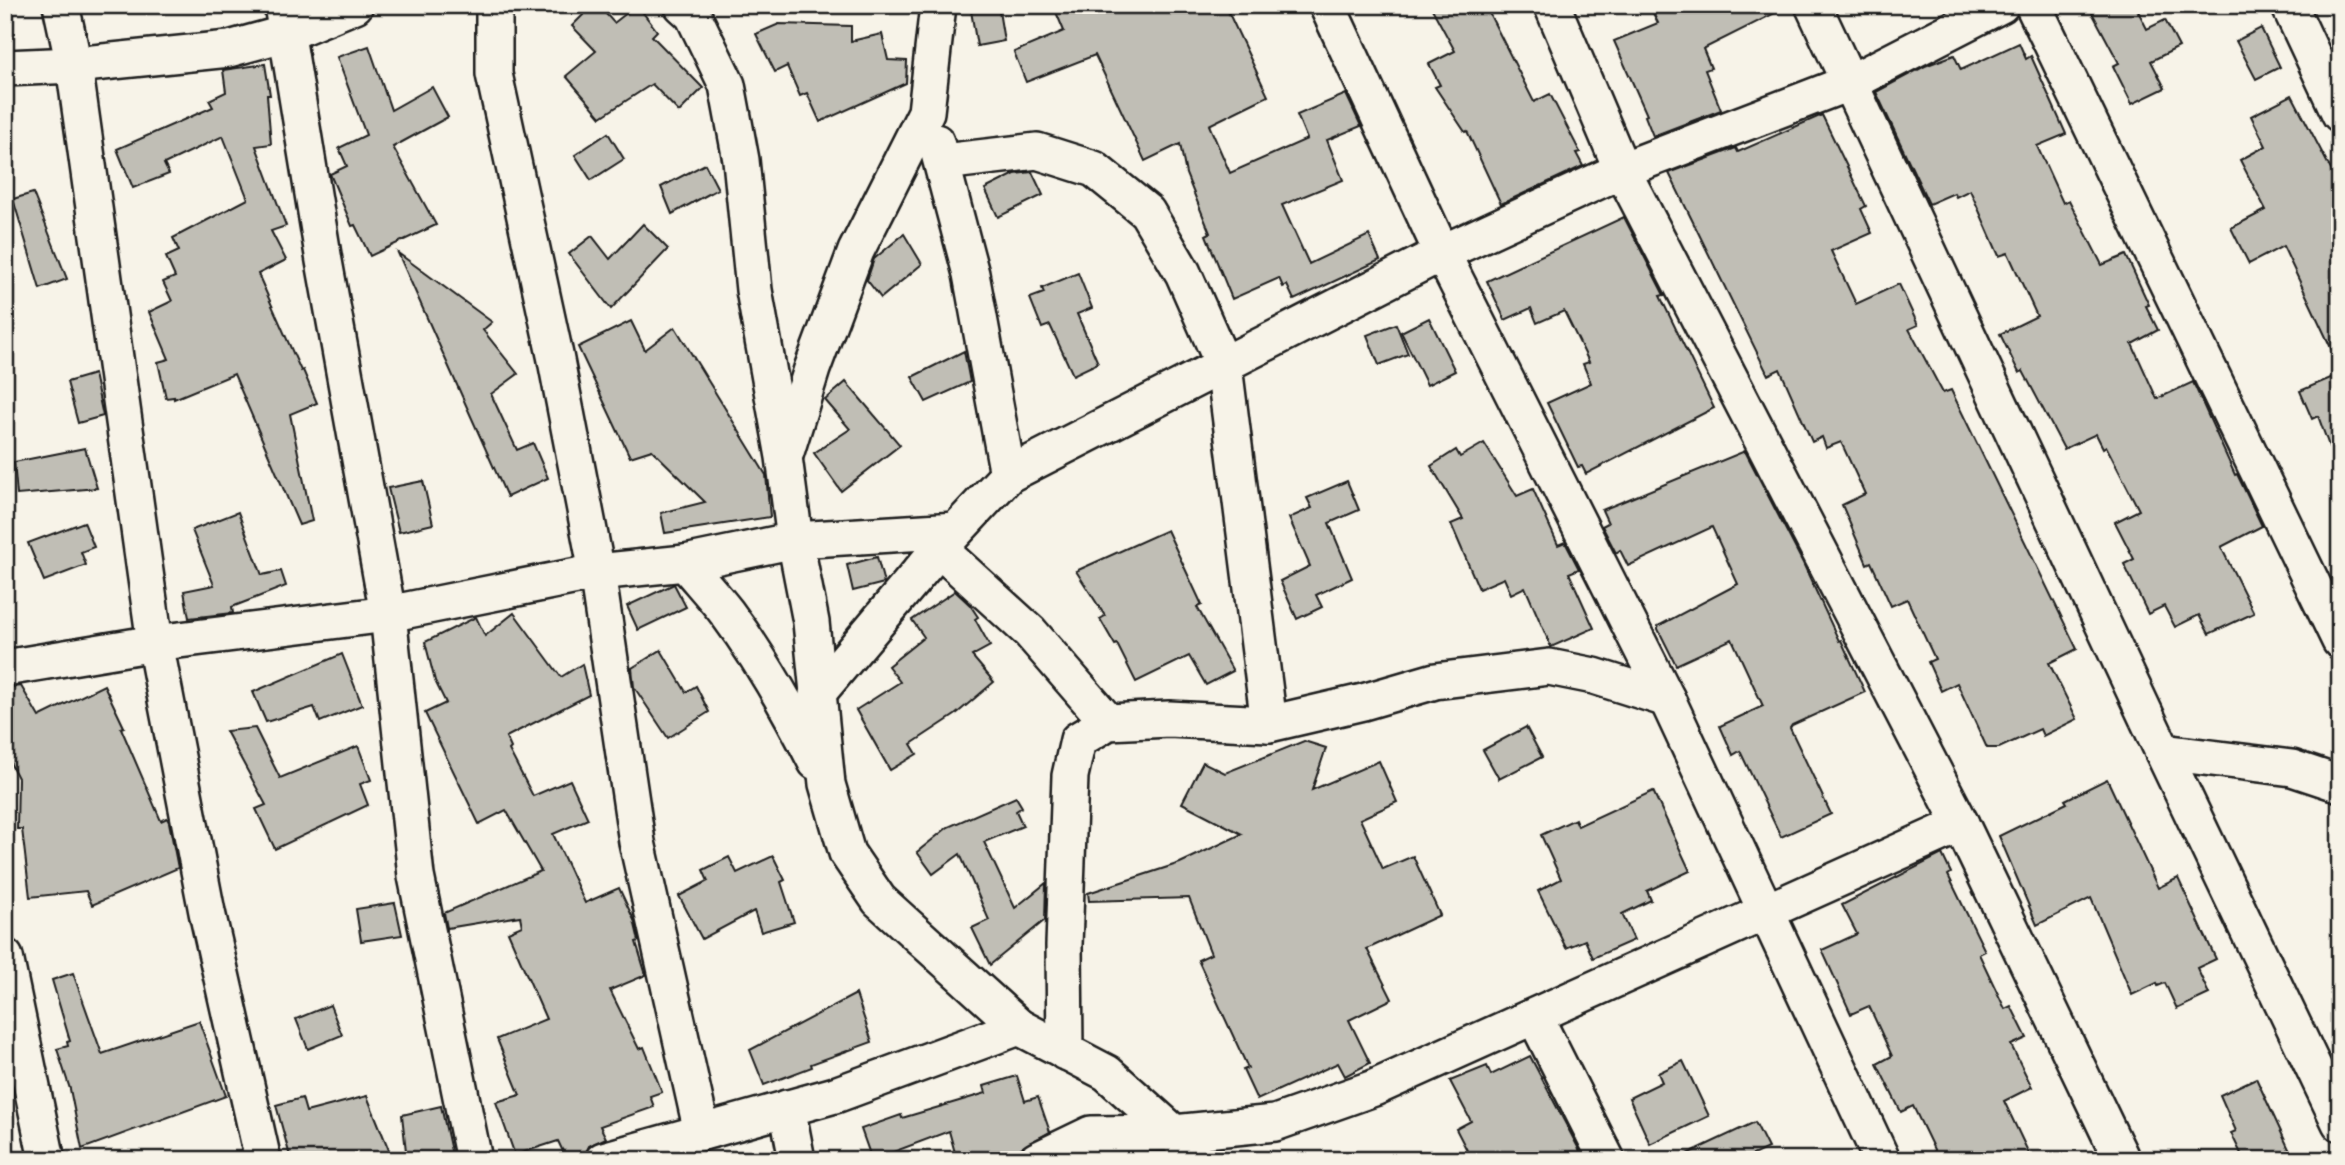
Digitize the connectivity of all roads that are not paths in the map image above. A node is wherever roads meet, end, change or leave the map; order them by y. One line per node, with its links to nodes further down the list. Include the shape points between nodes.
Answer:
1 (61, 5): 13 (street)
2 (355, 5): 12 (street)
3 (494, 5): 27 (street, via 494,74)
4 (682, 5): 22 (street, via 693,15 727,85 741,160 754,290)
5 (938, 5): 16 (street)
6 (1327, 5): 20 (street)
7 (1552, 5): 19 (street)
8 (1813, 5): 15 (street)
9 (2001, 5): 15 (street)
10 (2033, 5): 29 (street)
11 (2289, 5): 17 (street)
12 (285, 19): 13 (street, via 229,49); 28 (street)
13 (74, 65): 14 (street); 30 (street)
14 (5, 68)
15 (1851, 82): 19 (street); 36 (street)
16 (926, 112): 18 (street); 22 (street, via 856,251)
17 (2340, 114)
18 (943, 162): 21 (street, via 1037,150 1094,169 1147,212 1183,273); 23 (street, via 971,274)
19 (1622, 170): 20 (street); 39 (street)
20 (1442, 253): 21 (street); 33 (street)
21 (1224, 366): 23 (street); 35 (street)
22 (784, 457): 24 (street)
23 (1008, 475): 25 (street)
24 (795, 540): 25 (street); 26 (street); 32 (street, via 811,622)
25 (948, 540): 32 (street); 34 (street)
26 (685, 564): 27 (street); 37 (street, via 727,613 789,707)
27 (597, 572): 28 (street); 47 (street, via 636,842)
28 (388, 614): 30 (street); 52 (street, via 416,876)
29 (2339, 637)
30 (155, 643): 31 (street); 51 (street, via 207,912)
31 (5, 668)
32 (817, 694): 37 (street)
33 (1667, 699): 35 (street, via 1549,667 1435,681); 40 (street)
34 (1108, 722): 35 (street, via 1168,719); 44 (street, via 1078,740 1070,776)
35 (1269, 724)
36 (2162, 752): 38 (street, via 2292,768); 46 (street)
37 (827, 784): 43 (street, via 847,853 879,900)
38 (2340, 784)
39 (1961, 824): 40 (street); 59 (street)
40 (1766, 911): 42 (street); 58 (street)
41 (5, 957): 50 (street)
42 (1535, 1017): 48 (street, via 1374,1087 1275,1123); 57 (street)
43 (1019, 1027): 44 (street); 45 (street, via 835,1095)
44 (1065, 1052): 48 (street, via 1107,1073)
45 (787, 1108): 47 (street); 54 (street)
46 (2340, 1123)
47 (702, 1132): 53 (street)
48 (1174, 1133): 49 (street); 56 (street)
49 (1097, 1147): 55 (street)
50 (47, 1160)
51 (263, 1160)
52 (474, 1160)
53 (603, 1160)
54 (797, 1160)
55 (1037, 1160)
56 (1196, 1160)
57 (1607, 1160)
58 (1882, 1160)
59 (2122, 1160)

